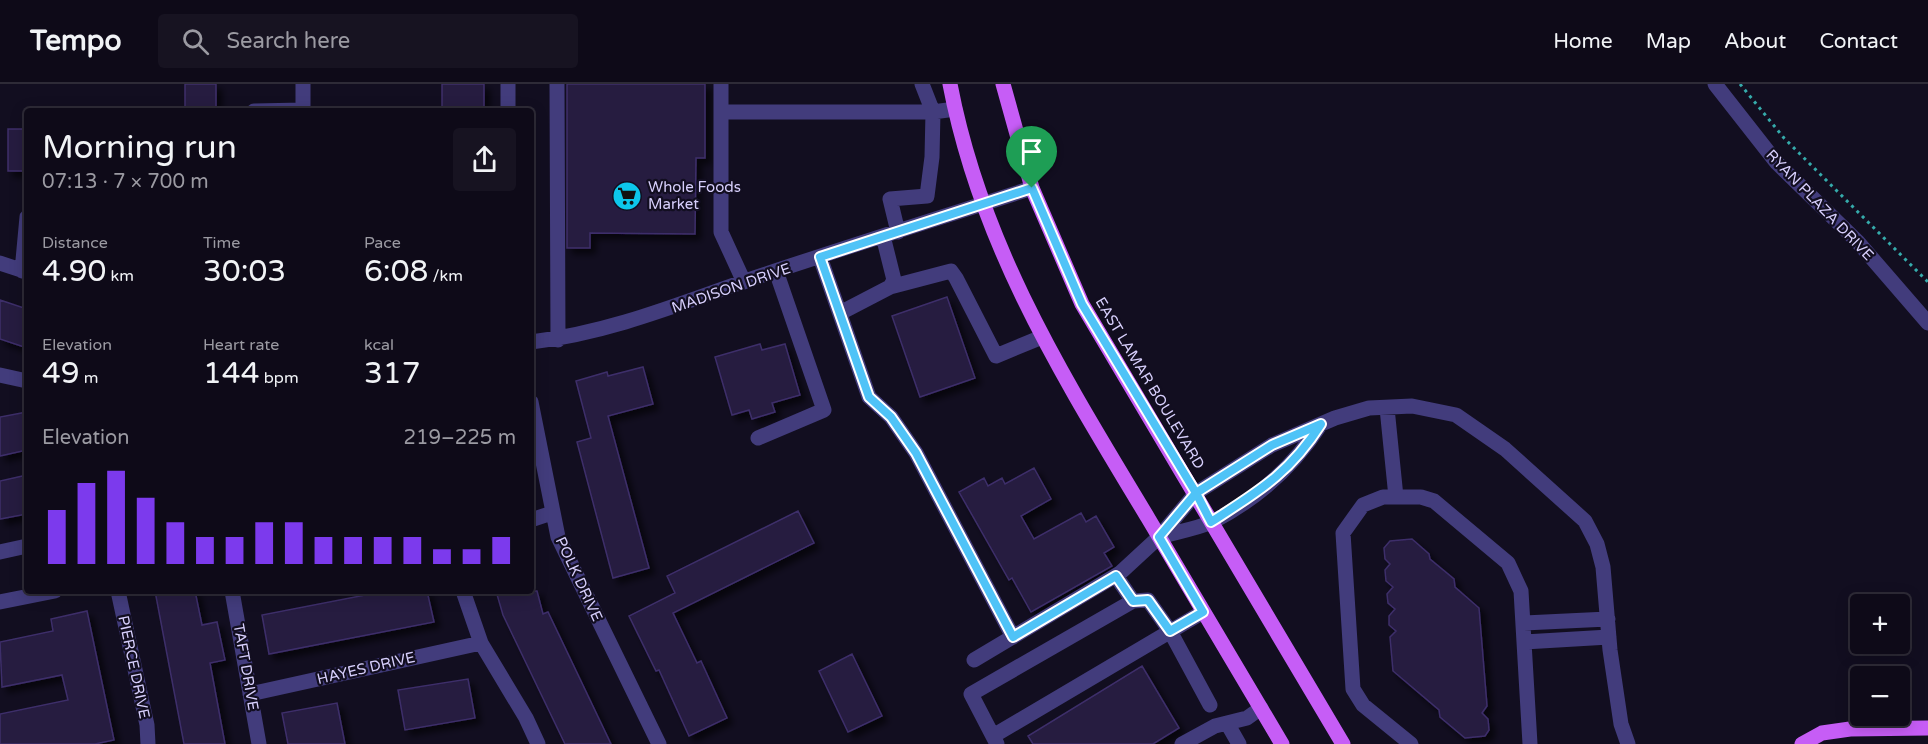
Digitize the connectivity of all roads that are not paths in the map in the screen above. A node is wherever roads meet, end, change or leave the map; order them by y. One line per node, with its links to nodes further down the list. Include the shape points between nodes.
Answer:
1 (303, 84): 9 (street)
2 (508, 84): 10 (street)
3 (557, 84): 26 (street)
4 (721, 84): 12 (street)
5 (922, 84): 13 (street)
6 (950, 84): 11 (main road)
7 (1003, 84): 14 (main road, EAST LAMAR BOULEVARD)
8 (1715, 84): 24 (street, RYAN PLAZA DRIVE, via 1777,163 1857,241)
9 (303, 108)
10 (508, 108)
11 (955, 109): 13 (street); 15 (main road)
12 (721, 112): 13 (street); 21 (street, via 721,231)
13 (933, 112): 16 (street, via 927,196 890,199)
14 (1032, 188): 15 (street, MADISON DRIVE); 34 (main road, EAST LAMAR BOULEVARD, via 1082,304)
15 (982, 204): 16 (street, MADISON DRIVE); 25 (main road)
16 (891, 234): 17 (street, MADISON DRIVE); 22 (street, via 894,280)
17 (820, 257): 20 (street, MADISON DRIVE); 23 (street)
18 (0, 263): 19 (street)
19 (24, 271)
20 (776, 271): 21 (street, MADISON DRIVE); 33 (street, via 824,410)
21 (744, 282): 26 (street, MADISON DRIVE, via 622,325)
22 (890, 287): 23 (street); 25 (street, via 951,272 996,356)
23 (840, 313): 54 (street, via 869,397 891,417 916,453)
24 (1927, 320)
25 (1042, 336): 39 (main road)
26 (558, 340): 27 (street, MADISON DRIVE)
27 (534, 342)
28 (0, 375): 29 (street)
29 (24, 380)
30 (1387, 408): 32 (street, via 1369,408); 35 (street); 50 (street, via 1412,406 1456,415 1505,449 1585,521 1603,567)
31 (534, 418): 36 (street, POLK DRIVE)
32 (1321, 424): 34 (street, via 1272,445); 38 (street, via 1304,451 1272,483)
33 (758, 438)
34 (1196, 493): 38 (main road, EAST LAMAR BOULEVARD); 39 (street)
35 (1396, 497): 51 (street, via 1434,501 1508,562 1521,591); 72 (street, via 1383,497 1363,505 1343,533 1347,606 1353,689 1363,705)
36 (552, 513): 37 (street); 67 (street, POLK DRIVE, via 558,537)
37 (534, 519)
38 (1211, 522): 39 (street); 71 (main road, EAST LAMAR BOULEVARD)
39 (1159, 537): 42 (street); 49 (main road)
40 (24, 547): 41 (street)
41 (0, 552)
42 (1116, 576): 47 (street); 54 (street)
43 (41, 594): 48 (street)
44 (119, 594): 64 (street, PIERCE DRIVE)
45 (233, 594): 58 (street, TAFT DRIVE)
46 (464, 594): 56 (street)
47 (1133, 601): 52 (street, via 1148,600); 63 (street, via 971,694)
48 (0, 602)
49 (1203, 612): 52 (street); 60 (main road)
50 (1608, 619): 51 (street); 53 (street)
51 (1523, 623): 55 (street)
52 (1170, 631): 59 (street); 63 (street)
53 (1609, 636): 55 (street); 74 (street, via 1621,724)
54 (1013, 637): 57 (street)
55 (1524, 642): 73 (street)
56 (481, 643): 58 (street, HAYES DRIVE); 66 (street)
57 (974, 660)
58 (250, 694): 65 (street, TAFT DRIVE)
59 (1210, 705)
60 (1261, 708): 61 (street, via 1247,718); 70 (main road)
61 (1227, 723): 68 (street); 69 (street)
62 (1928, 728): 75 (main road, via 1850,729 1822,733)
63 (995, 740)
64 (148, 744)
65 (259, 744)
66 (538, 744)
67 (659, 744)
68 (1182, 744)
69 (1239, 744)
70 (1282, 744)
71 (1343, 744)
72 (1411, 744)
73 (1530, 744)
74 (1628, 744)
75 (1802, 744)

